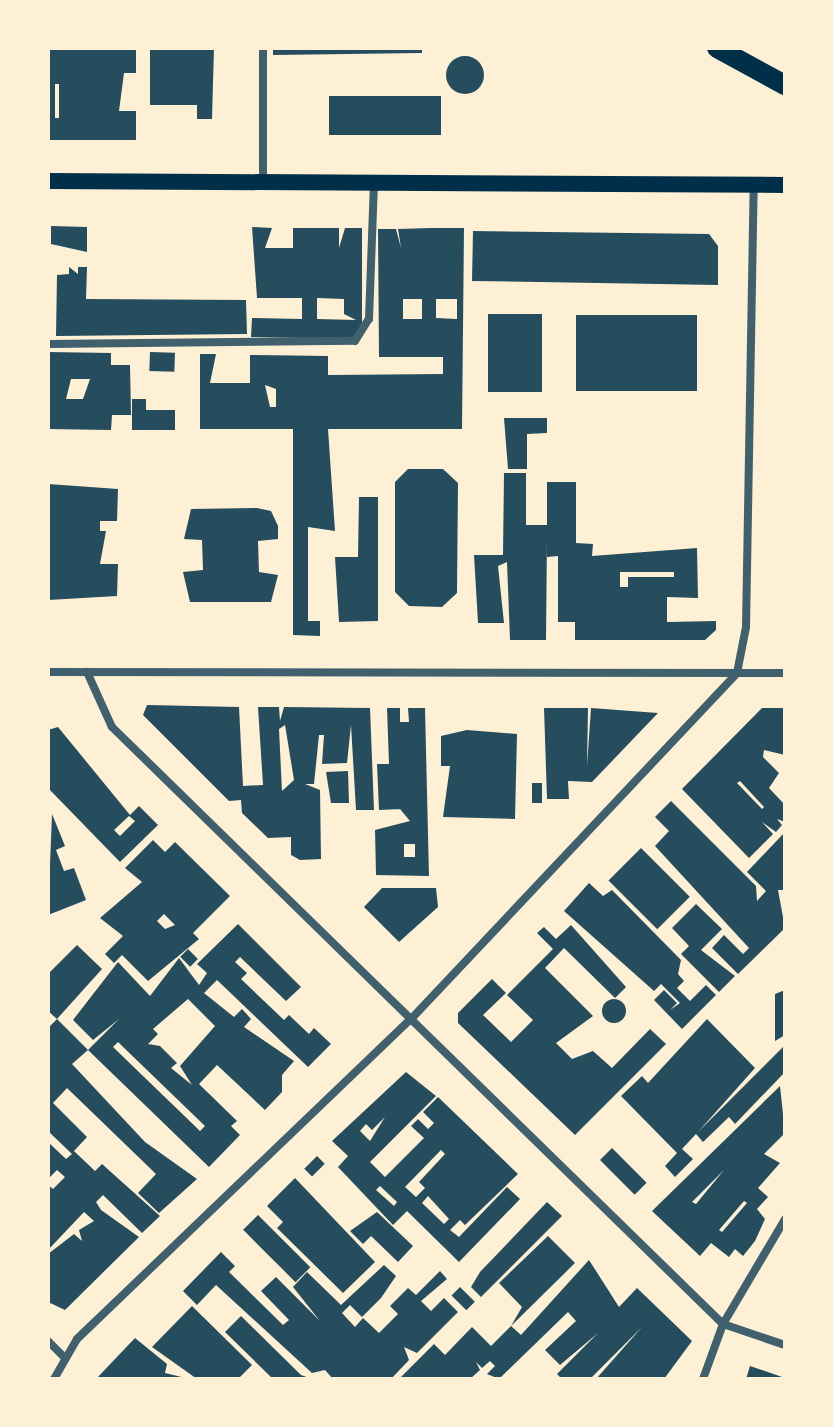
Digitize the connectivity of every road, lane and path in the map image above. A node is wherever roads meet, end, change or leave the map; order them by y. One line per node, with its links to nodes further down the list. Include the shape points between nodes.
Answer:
1 (263, 48): 5 (street)
2 (717, 48): 3 (main road)
3 (785, 85)
4 (48, 181): 5 (main road)
5 (263, 182): 6 (main road)
6 (374, 182): 8 (main road); 9 (street, via 369,319 355,341)
7 (782, 183): 8 (main road)
8 (754, 186): 12 (street, via 746,627)
9 (48, 344)
10 (87, 672): 11 (street); 12 (street); 14 (street, via 112,727)
11 (49, 673)
12 (737, 673): 13 (street); 14 (street)
13 (785, 673)
14 (413, 1017): 16 (street); 19 (street)
15 (785, 1219): 16 (street)
16 (723, 1324): 18 (street); 21 (street)
17 (48, 1341): 19 (street)
18 (785, 1345)
19 (64, 1357): 20 (street)
20 (54, 1379)
21 (703, 1379)

